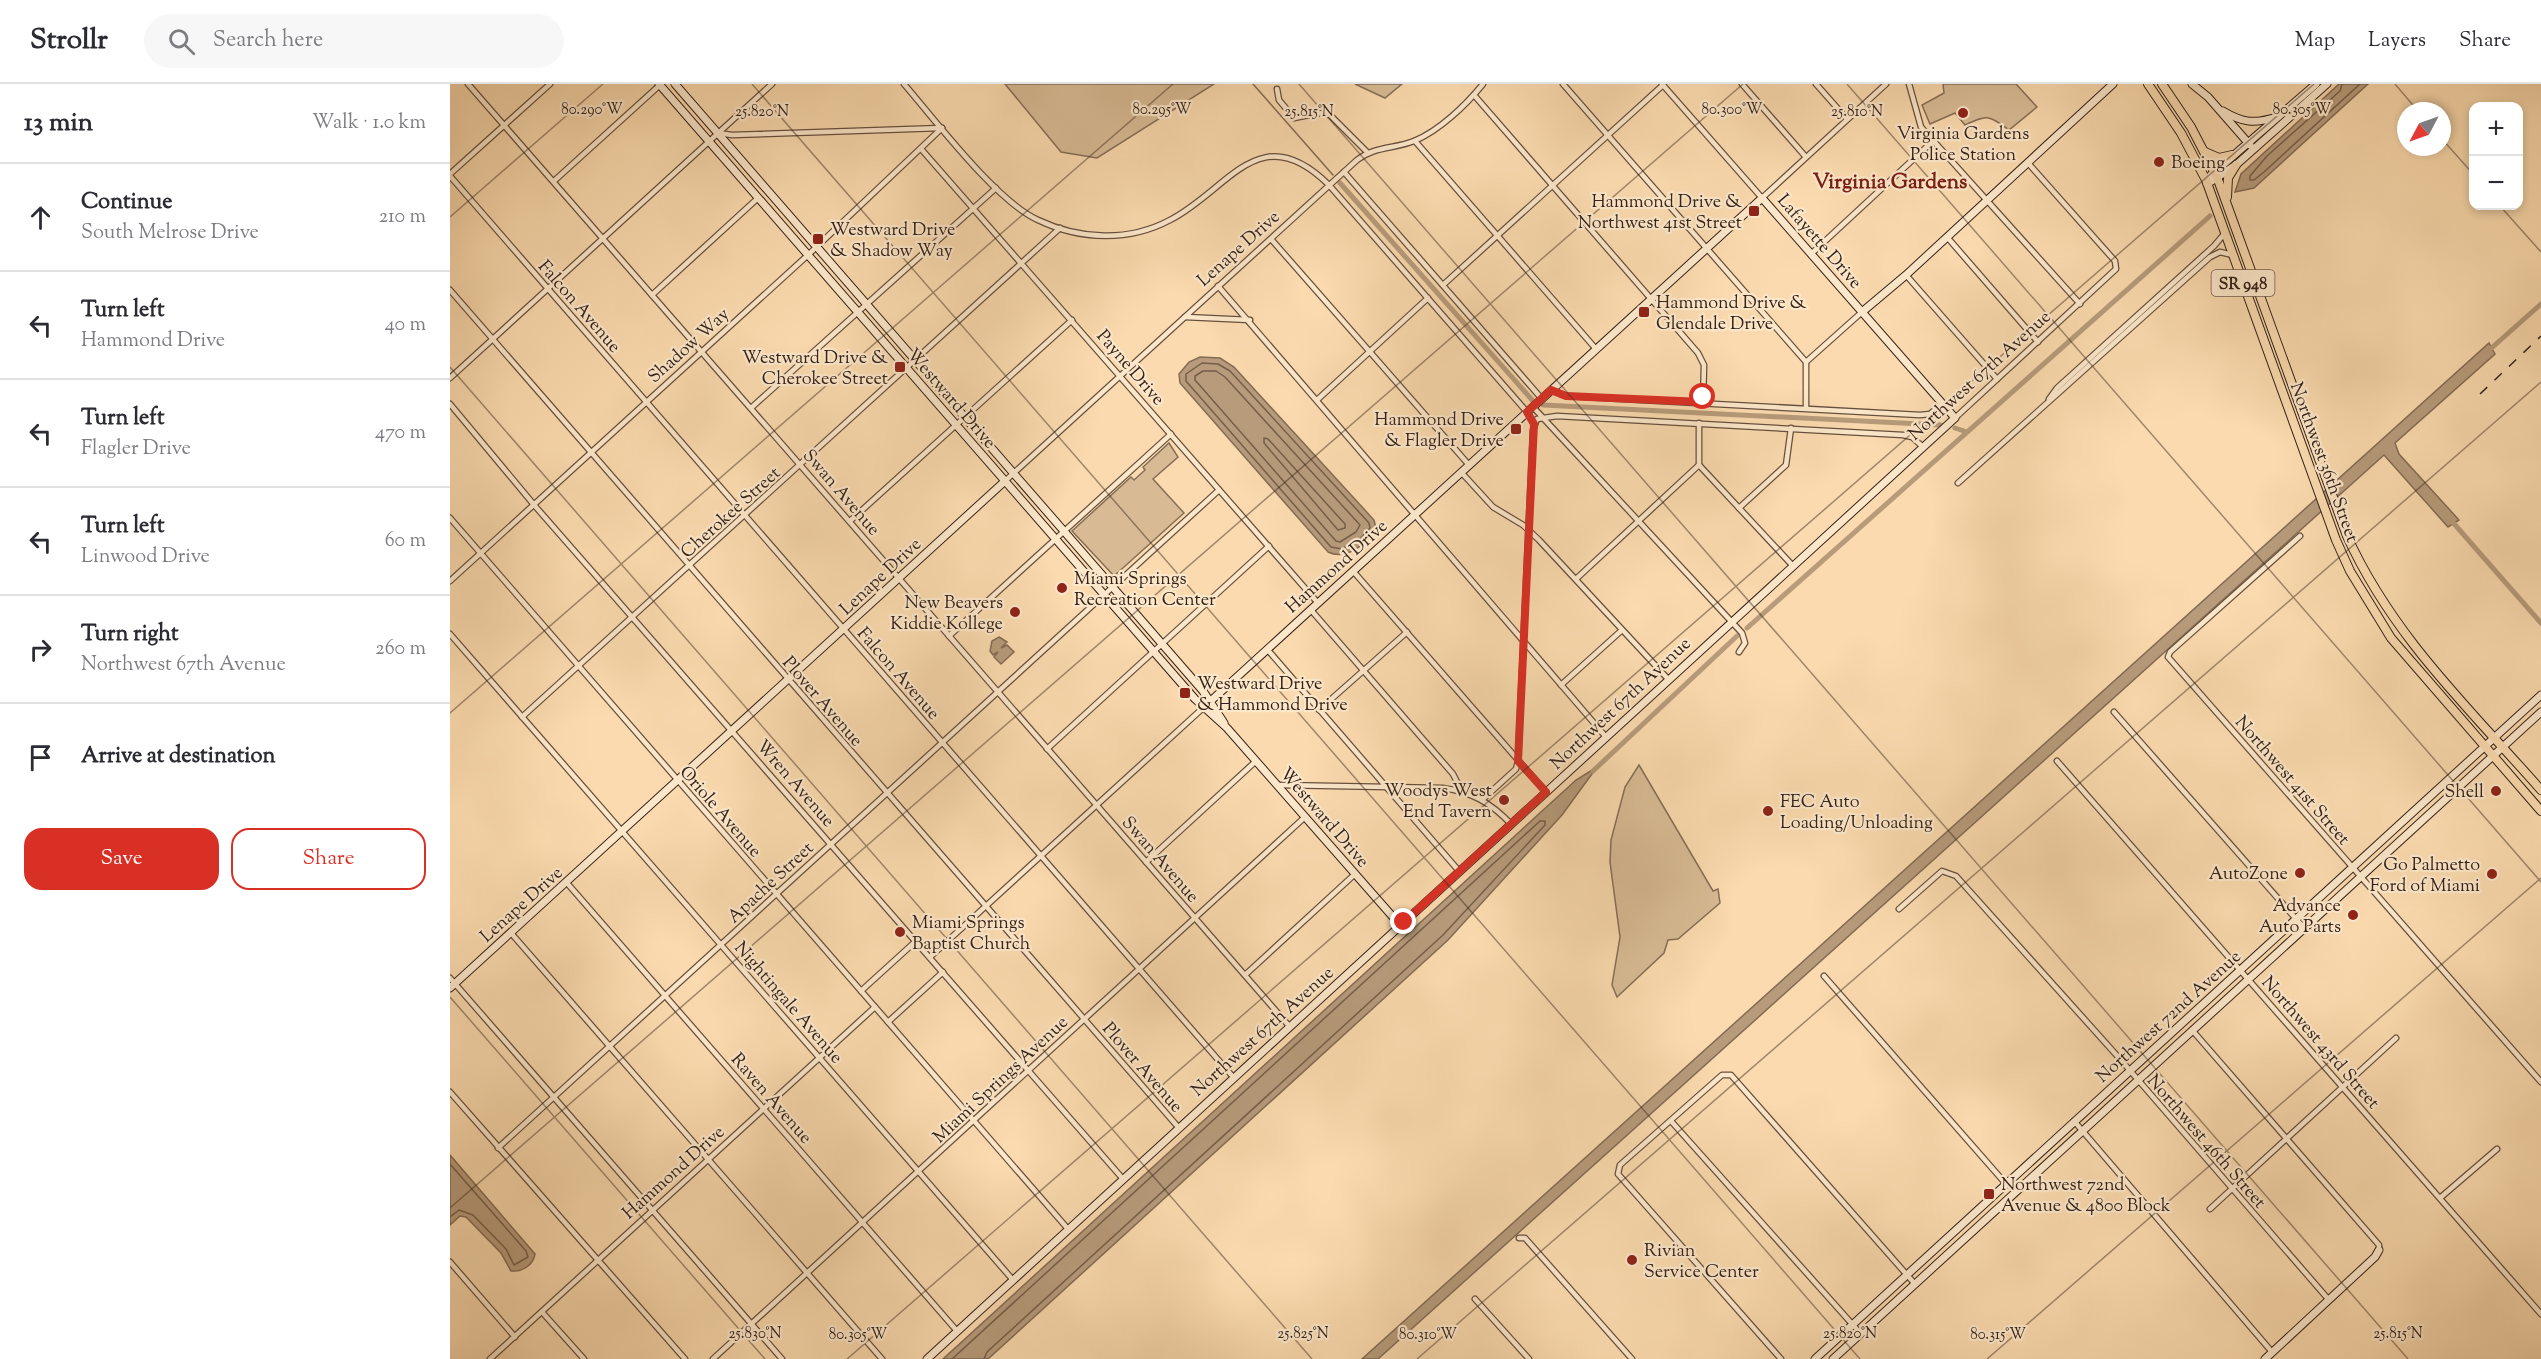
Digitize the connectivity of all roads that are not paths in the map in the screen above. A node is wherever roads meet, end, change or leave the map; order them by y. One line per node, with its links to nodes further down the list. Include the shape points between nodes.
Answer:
1 (468, 84): 25 (street, Swan Avenue)
2 (550, 84): 25 (street)
3 (660, 84): 29 (street, Westward Drive); 44 (street)
4 (675, 84): 27 (street, Westward Drive)
5 (772, 84): 27 (street)
6 (904, 84): 26 (street)
7 (1483, 84): 21 (street)
8 (1563, 84): 28 (street)
9 (1662, 84): 28 (street); 50 (street, Lafayette Drive)
10 (1742, 84): 38 (street)
11 (1816, 84): 24 (street)
12 (1886, 84): 24 (street)
13 (1910, 84): 31 (street, via 1917,122)
14 (2113, 84): 39 (street)
15 (2148, 84): 45 (main road, Northwest 36th Street / SR 948, via 2181,133)
16 (2162, 84): 36 (main road, Northwest 36th Street / SR 948)
17 (2192, 84): 22 (street)
18 (2316, 84): 23 (street)
19 (2326, 84): 33 (street)
20 (1277, 89): 35 (street, via 1279,100 1294,118 1330,115)
21 (1474, 95): 30 (street); 47 (street)
22 (2216, 106): 23 (street, via 2246,123); 32 (street)
23 (2280, 117): 32 (street)
24 (1846, 119): 38 (street)
25 (504, 126): 42 (street); 44 (street, Swan Avenue)
26 (942, 128): 27 (street); 34 (street, Shadow Way); 48 (street)
27 (718, 134): 29 (street); 60 (street, Westward Drive)
28 (1608, 134): 47 (street); 61 (street)
29 (709, 141): 49 (street, Westward Drive); 58 (street)
30 (1415, 141): 35 (street); 56 (street)
31 (1934, 141): 51 (street); 62 (street)
32 (2248, 142): 33 (street); 37 (street)
33 (2254, 149): 40 (street)
34 (922, 150): 53 (street, Payne Drive); 60 (street, Shadow Way)
35 (1368, 152): 41 (street, Lenape Drive)
36 (2205, 152): 37 (main road, via 2216,157); 43 (main road, Northwest 36th Street / SR 948)
37 (2232, 155): 43 (street)
38 (1805, 156): 50 (street)
39 (2028, 163): 51 (street); 75 (street, Northwest 67th Avenue, via 2115,261 2114,273)
40 (2236, 165): 43 (street); 52 (main road, via 2228,178)
41 (1344, 172): 46 (street, Lenape Drive); 67 (street)
42 (450, 175): 69 (street, Falcon Avenue)
43 (2216, 175): 45 (street); 52 (main road, Northwest 36th Street / SR 948)
44 (554, 181): 58 (street, Swan Avenue)
45 (2206, 182): 55 (main road, Northwest 36th Street / SR 948)
46 (1329, 185): 54 (street, via 1299,162 1259,159 1237,169 1185,212 1148,230 1106,236); 59 (street, Lenape Drive); 72 (street)
47 (1552, 185): 56 (street); 73 (street)
48 (996, 188): 53 (street); 54 (street, via 1020,210)
49 (758, 198): 63 (street, Westward Drive); 71 (street)
50 (1762, 198): 61 (street, Hammond Drive); 62 (street, Lafayette Drive)
51 (1987, 201): 57 (street); 75 (street)
52 (2227, 202): 174 (main road, Northwest 36th Street / SR 948, via 2360,564 2387,611 2415,648)
53 (974, 207): 65 (street, Payne Drive); 74 (street)
54 (1060, 228): 65 (street, Cherokee Street)
55 (2225, 233): 64 (main road, Northwest 36th Street / SR 948); 97 (street, via 2057,388)
56 (1497, 235): 67 (street); 83 (street)
57 (1947, 237): 66 (street); 82 (street)
58 (603, 238): 69 (street); 71 (street, Swan Avenue)
59 (1271, 239): 68 (street, Lenape Drive); 85 (street)
60 (817, 247): 63 (street, Shadow Way); 74 (street, Westward Drive)
61 (1706, 248): 73 (street, Hammond Drive); 87 (street)
62 (1811, 254): 77 (street, Lafayette Drive)
63 (808, 255): 76 (street, Westward Drive); 84 (street, Shadow Way)
64 (2233, 255): 97 (street, via 2220,252 2210,257); 176 (main road, Northwest 36th Street / SR 948, via 2350,571 2378,620)
65 (1022, 263): 79 (street, Payne Drive); 86 (street, Cherokee Street)
66 (1906, 275): 77 (street); 91 (street)
67 (1443, 285): 93 (street)
68 (1218, 286): 78 (street, Lenape Drive); 80 (street)
69 (548, 289): 81 (street); 95 (street, Falcon Avenue)
70 (450, 290): 81 (street, Plover Avenue)
71 (652, 295): 84 (street, Swan Avenue)
72 (1428, 298): 85 (street); 102 (street)
73 (1651, 299): 83 (street, Hammond Drive); 96 (street, via 1702,360)
74 (866, 304): 76 (street); 86 (street, Westward Drive)
75 (2080, 304): 82 (street, Northwest 67th Avenue)
76 (857, 312): 88 (street, Westward Drive); 100 (street)
77 (1862, 312): 87 (street); 99 (street, Lafayette Drive)
78 (1185, 317): 80 (street); 89 (street, Lenape Drive)
79 (1072, 320): 89 (street, Payne Drive); 105 (street)
80 (1250, 320): 94 (street)
81 (493, 339): 90 (street); 114 (street, Plover Avenue)
82 (2038, 342): 91 (street, Northwest 67th Avenue)
83 (1596, 349): 92 (street, Hammond Drive)
84 (701, 352): 95 (street, Shadow Way); 100 (street, Swan Avenue)
85 (1370, 352): 94 (street); 116 (street)
86 (915, 361): 88 (street, Cherokee Street); 105 (street, Westward Drive)
87 (1806, 362): 101 (street)
88 (907, 369): 109 (street, Westward Drive); 115 (street, Cherokee Street)
89 (1121, 376): 112 (street, Payne Drive); 119 (street, Lenape Drive)
90 (450, 378)
91 (1997, 379): 106 (street, Northwest 67th Avenue)
92 (1551, 390): 93 (street, Hammond Drive); 96 (street, via 1566,396)
93 (1542, 399): 102 (street, Hammond Drive)
94 (1317, 400): 125 (street)
95 (646, 402): 114 (street, Shadow Way); 126 (street, Falcon Avenue)
96 (1703, 402): 101 (street)
97 (2048, 402): 121 (street)
98 (450, 404): 123 (street, Wren Avenue)
99 (1942, 404): 101 (street, via 1930,414 1920,415); 106 (street, Lafayette Drive)
100 (751, 408): 115 (street, Swan Avenue)
101 (1806, 408)
102 (1530, 410): 104 (street); 108 (street); 116 (street, Hammond Drive)
103 (1557, 416): 104 (street); 107 (street); 110 (street)
104 (1542, 417): 108 (street); 110 (street)
105 (965, 418): 109 (street); 119 (street, Westward Drive)
106 (1955, 418): 113 (street, Northwest 67th Avenue)
107 (1699, 423): 111 (street); 117 (street)
108 (1534, 424): 131 (street)
109 (956, 425): 120 (street, Westward Drive); 128 (street)
110 (1552, 427): 129 (street)
111 (1791, 428): 113 (street, via 1903,435); 124 (street, via 1786,465)
112 (1171, 434): 122 (street, Payne Drive); 130 (street)
113 (1923, 447): 137 (street, Northwest 67th Avenue)
114 (591, 452): 123 (street, Shadow Way); 136 (street, Plover Avenue)
115 (800, 465): 126 (street, Cherokee Street); 128 (street, Swan Avenue)
116 (1468, 465): 118 (street, Hammond Drive)
117 (1699, 465): 124 (street); 129 (street)
118 (1461, 472): 125 (street, Hammond Drive); 131 (street, via 1493,507)
119 (1014, 473): 120 (street, Lenape Drive); 130 (street, Westward Drive)
120 (1005, 481): 133 (street, Westward Drive); 139 (street, Lenape Drive)
121 (1959, 483)
122 (1219, 490): 134 (street, Payne Drive); 142 (street, Apache Street)
123 (535, 506): 135 (street, Shadow Way); 146 (street, Wren Avenue)
124 (1739, 508): 137 (street)
125 (1414, 515): 138 (street, Hammond Drive); 153 (street)
126 (745, 516): 136 (street, Cherokee Street); 148 (street, Falcon Avenue)
127 (450, 518): 135 (street, Oriole Avenue)
128 (850, 521): 139 (street, Swan Avenue)
129 (1640, 521): 140 (street); 147 (street)
130 (1063, 530): 133 (street); 142 (street, Westward Drive)
131 (1529, 532): 140 (street); 153 (street)
132 (2300, 536): 199 (street, Northwest 41st Street, via 2168,657)
133 (1054, 538): 143 (street, Westward Drive); 152 (street)
134 (1269, 546): 144 (street, Payne Drive); 154 (street)
135 (481, 553): 141 (street, Shadow Way); 158 (street, Oriole Avenue)
136 (689, 567): 146 (street, Cherokee Street); 160 (street, Plover Avenue)
137 (1793, 567): 147 (street, Northwest 67th Avenue)
138 (1353, 571): 144 (street, Hammond Drive); 150 (street)
139 (899, 579): 148 (street, Lenape Drive); 152 (street, Swan Avenue)
140 (1576, 579): 149 (street)
141 (450, 581)
142 (1112, 586): 143 (street, Apache Street); 154 (street, Westward Drive)
143 (1104, 594): 156 (street, Westward Drive); 163 (street, Apache Street)
144 (1318, 603): 145 (street, Hammond Drive)
145 (1311, 610): 155 (street, Hammond Drive); 159 (street)
146 (635, 617): 158 (street, Cherokee Street); 172 (street, Wren Avenue)
147 (1732, 621): 157 (street, via 1745,639); 161 (street, Northwest 67th Avenue)
148 (844, 629): 160 (street, Lenape Drive); 175 (street, Falcon Avenue)
149 (1622, 630): 161 (street); 162 (street)
150 (1407, 632): 159 (street); 181 (street)
151 (450, 634): 170 (street, Nightingale Avenue)
152 (949, 636): 163 (street, Swan Avenue)
153 (1523, 640): 162 (street); 181 (street)
154 (1162, 644): 156 (street); 165 (street, Westward Drive)
155 (1267, 650): 165 (street, Hammond Drive); 167 (street)
156 (1154, 651): 166 (street, Westward Drive); 178 (street)
157 (1738, 652)
158 (579, 667): 170 (street, Cherokee Street); 183 (street, Oriole Avenue)
159 (1364, 670): 167 (street); 186 (street, via 1453,774)
160 (788, 680): 172 (street, Lenape Drive); 189 (street, Plover Avenue)
161 (1668, 680): 173 (street, Northwest 67th Avenue)
162 (1561, 685): 173 (street)
163 (998, 693): 175 (street, Apache Street); 178 (street, Swan Avenue)
164 (2541, 695): 174 (street, Northwest 72nd Avenue)
165 (1211, 701): 166 (street, Hammond Drive); 171 (street, Westward Drive)
166 (1203, 708): 171 (street, Westward Drive); 191 (street, Hammond Drive)
167 (1318, 710): 185 (street)
168 (2114, 712): 208 (street)
169 (2541, 712): 177 (street, Northwest 72nd Avenue)
170 (522, 717): 195 (street, Nightingale Avenue)
171 (1227, 728): 180 (street, Westward Drive)
172 (733, 730): 183 (street, Lenape Drive); 196 (street, Wren Avenue)
173 (1606, 736): 188 (street, Northwest 67th Avenue)
174 (2494, 738): 176 (street, Northwest 72nd Avenue); 177 (main road, Northwest 36th Street / SR 948)
175 (942, 742): 189 (street, Apache Street); 197 (street, Falcon Avenue)
176 (2484, 747): 179 (main road, Northwest 36th Street / SR 948); 199 (street, Northwest 72nd Avenue)
177 (2503, 747): 179 (street, Northwest 72nd Avenue); 187 (main road, Northwest 36th Street / SR 948)
178 (1047, 749): 191 (street, Swan Avenue)
179 (2493, 756): 192 (main road, Northwest 36th Street / SR 948); 202 (street, Northwest 72nd Avenue)
180 (1256, 761): 184 (street, Westward Drive); 198 (street)
181 (1518, 761): 188 (street); 190 (street, via 1516,769)
182 (2057, 761): 216 (street, Northwest 43rd Street)
183 (677, 781): 195 (street, Lenape Drive); 204 (street, Oriole Avenue)
184 (1278, 785): 185 (street); 193 (street, Westward Drive)
185 (1387, 786): 186 (street); 200 (street)
186 (1461, 790): 190 (street)
187 (2541, 790)
188 (1546, 792): 194 (street, Northwest 67th Avenue)
189 (886, 795): 196 (street, Apache Street); 205 (street, Plover Avenue)
190 (1483, 799): 194 (street)
191 (1095, 806): 197 (street, Hammond Drive); 198 (street, Swan Avenue)
192 (2541, 811)
193 (1305, 817): 201 (street, Westward Drive); 207 (street, Miami Springs Avenue)
194 (1511, 824): 200 (street, Northwest 67th Avenue)
195 (622, 832): 203 (street, Lenape Drive); 213 (street, Nightingale Avenue)
196 (831, 844): 204 (street, Apache Street); 212 (street, Wren Avenue)
197 (1042, 856): 205 (street, Hammond Drive); 215 (street, Falcon Avenue)
198 (1146, 862): 207 (street, Swan Avenue)
199 (2352, 867): 202 (street, Northwest 41st Street); 208 (street, Northwest 72nd Avenue)
200 (1460, 871): 209 (street, Northwest 67th Avenue)
201 (1355, 874): 209 (street, Westward Drive); 218 (street)
202 (2360, 876): 210 (street, Northwest 72nd Avenue); 237 (street, Northwest 41st Street)
203 (567, 883): 211 (street, Lenape Drive); 223 (street, Raven Avenue)
204 (777, 894): 213 (street, Apache Street); 222 (street, Oriole Avenue)
205 (986, 906): 214 (street, Hammond Drive); 225 (street, Plover Avenue)
206 (1899, 909): 234 (street, Northwest 46th Street, via 1942,871 1956,876)
207 (1195, 919): 215 (street, Miami Springs Avenue); 218 (street, Swan Avenue)
208 (2296, 919): 210 (street); 216 (street, Northwest 72nd Avenue)
209 (1400, 925): 227 (street, Northwest 67th Avenue)
210 (2304, 928): 220 (street, Northwest 72nd Avenue)
211 (511, 933): 221 (street, Lenape Drive); 231 (street)
212 (916, 941): 214 (street, Wren Avenue); 222 (street)
213 (722, 945): 223 (street, Apache Street); 232 (street, Nightingale Avenue)
214 (930, 957): 217 (street, Wren Avenue)
215 (1139, 969): 225 (street, Miami Springs Avenue); 235 (street, Falcon Avenue)
216 (2241, 970): 220 (street, Northwest 43rd Street); 228 (street, Northwest 72nd Avenue)
217 (943, 972): 226 (street); 233 (street, Wren Avenue)
218 (1245, 975): 227 (street, Swan Avenue)
219 (1824, 976): 253 (street)
220 (2249, 979): 229 (street, Northwest 72nd Avenue); 238 (street, Northwest 43rd Street)
221 (452, 983): 240 (street)
222 (861, 991): 224 (street, Oriole Avenue)
223 (665, 996): 231 (street, Apache Street); 241 (street, Raven Avenue)
224 (875, 1007): 226 (street, Oriole Avenue); 232 (street, Hammond Drive)
225 (1084, 1020): 233 (street, Miami Springs Avenue); 245 (street, Plover Avenue)
226 (888, 1022): 243 (street, Oriole Avenue)
227 (1290, 1027): 235 (street, Northwest 67th Avenue)
228 (2177, 1028): 229 (street); 234 (street, Northwest 72nd Avenue)
229 (2192, 1030): 236 (street, Northwest 72nd Avenue); 247 (street)
230 (2396, 1038): 238 (street)
231 (610, 1046): 240 (street, Apache Street); 250 (street)
232 (819, 1059): 241 (street, Hammond Drive); 251 (street, Nightingale Avenue)
233 (1028, 1071): 243 (street, Miami Springs Avenue); 252 (street, Wren Avenue)
234 (2130, 1071): 236 (street, Northwest 46th Street); 244 (street, Northwest 72nd Avenue)
235 (1234, 1077): 245 (street, Northwest 67th Avenue)
236 (2137, 1081): 246 (street, Northwest 72nd Avenue); 254 (street, Northwest 46th Street)
237 (2541, 1082)
238 (2343, 1086): 247 (street); 255 (street, Northwest 43rd Street)
239 (450, 1092): 248 (street)
240 (555, 1097): 248 (street, Apache Street); 258 (street)
241 (764, 1109): 250 (street, Hammond Drive); 260 (street, Raven Avenue)
242 (1671, 1120): 267 (street, via 1727,1074 1731,1075); 275 (street); 289 (street, via 1618,1170)
243 (974, 1121): 251 (street, Miami Springs Avenue); 261 (street, Oriole Avenue)
244 (2074, 1122): 246 (street); 253 (street, Northwest 72nd Avenue)
245 (1179, 1128): 252 (street, Northwest 67th Avenue)
246 (2082, 1131): 259 (street, Northwest 72nd Avenue); 279 (street)
247 (2287, 1138): 254 (street); 263 (street, via 2379,1245)
248 (498, 1148): 264 (street)
249 (2497, 1149): 255 (street)
250 (710, 1160): 258 (street, Hammond Drive); 266 (street)
251 (918, 1172): 260 (street, Miami Springs Avenue); 268 (street, Nightingale Avenue)
252 (1123, 1179): 261 (street, Northwest 67th Avenue)
253 (2006, 1184): 256 (street, Northwest 72nd Avenue)
254 (2231, 1189): 257 (street); 271 (street, Northwest 46th Street)
255 (2440, 1198): 273 (street, Northwest 43rd Street)
256 (1982, 1205): 259 (street); 267 (street, Northwest 72nd Avenue)
257 (2210, 1209)
258 (653, 1210): 264 (street, Hammond Drive); 274 (street)
259 (1984, 1220): 269 (street, Northwest 72nd Avenue)
260 (863, 1222): 266 (street, Miami Springs Avenue); 276 (street, Raven Avenue)
261 (1068, 1229): 268 (street, Northwest 67th Avenue)
262 (1519, 1238): 288 (street, via 1525,1238)
263 (2379, 1250): 271 (street)
264 (597, 1261): 272 (street, Hammond Drive); 282 (street)
265 (450, 1262): 278 (street)
266 (807, 1273): 274 (street, Miami Springs Avenue); 285 (street)
267 (1907, 1275): 269 (street); 275 (street, Northwest 72nd Avenue)
268 (1012, 1280): 276 (street, Northwest 67th Avenue)
269 (1915, 1284): 277 (street, Northwest 72nd Avenue)
270 (1475, 1299): 287 (street)
271 (2328, 1300): 279 (street)
272 (542, 1312): 278 (street, Hammond Drive); 281 (street)
273 (2541, 1314)
274 (752, 1324): 283 (street, Miami Springs Avenue); 284 (street)
275 (1852, 1325): 277 (street); 290 (street, Northwest 72nd Avenue)
276 (957, 1331): 286 (street, Northwest 67th Avenue)
277 (1861, 1334): 291 (street, Northwest 72nd Avenue)
278 (515, 1337): 280 (street, Hammond Drive)
279 (2272, 1352): 292 (street)
280 (490, 1359)
281 (584, 1359)
282 (685, 1359)
283 (713, 1359)
284 (782, 1359)
285 (882, 1359)
286 (927, 1359)
287 (1529, 1359)
288 (1632, 1359)
289 (1781, 1359)
290 (1815, 1359)
291 (1833, 1359)
292 (2265, 1359)

